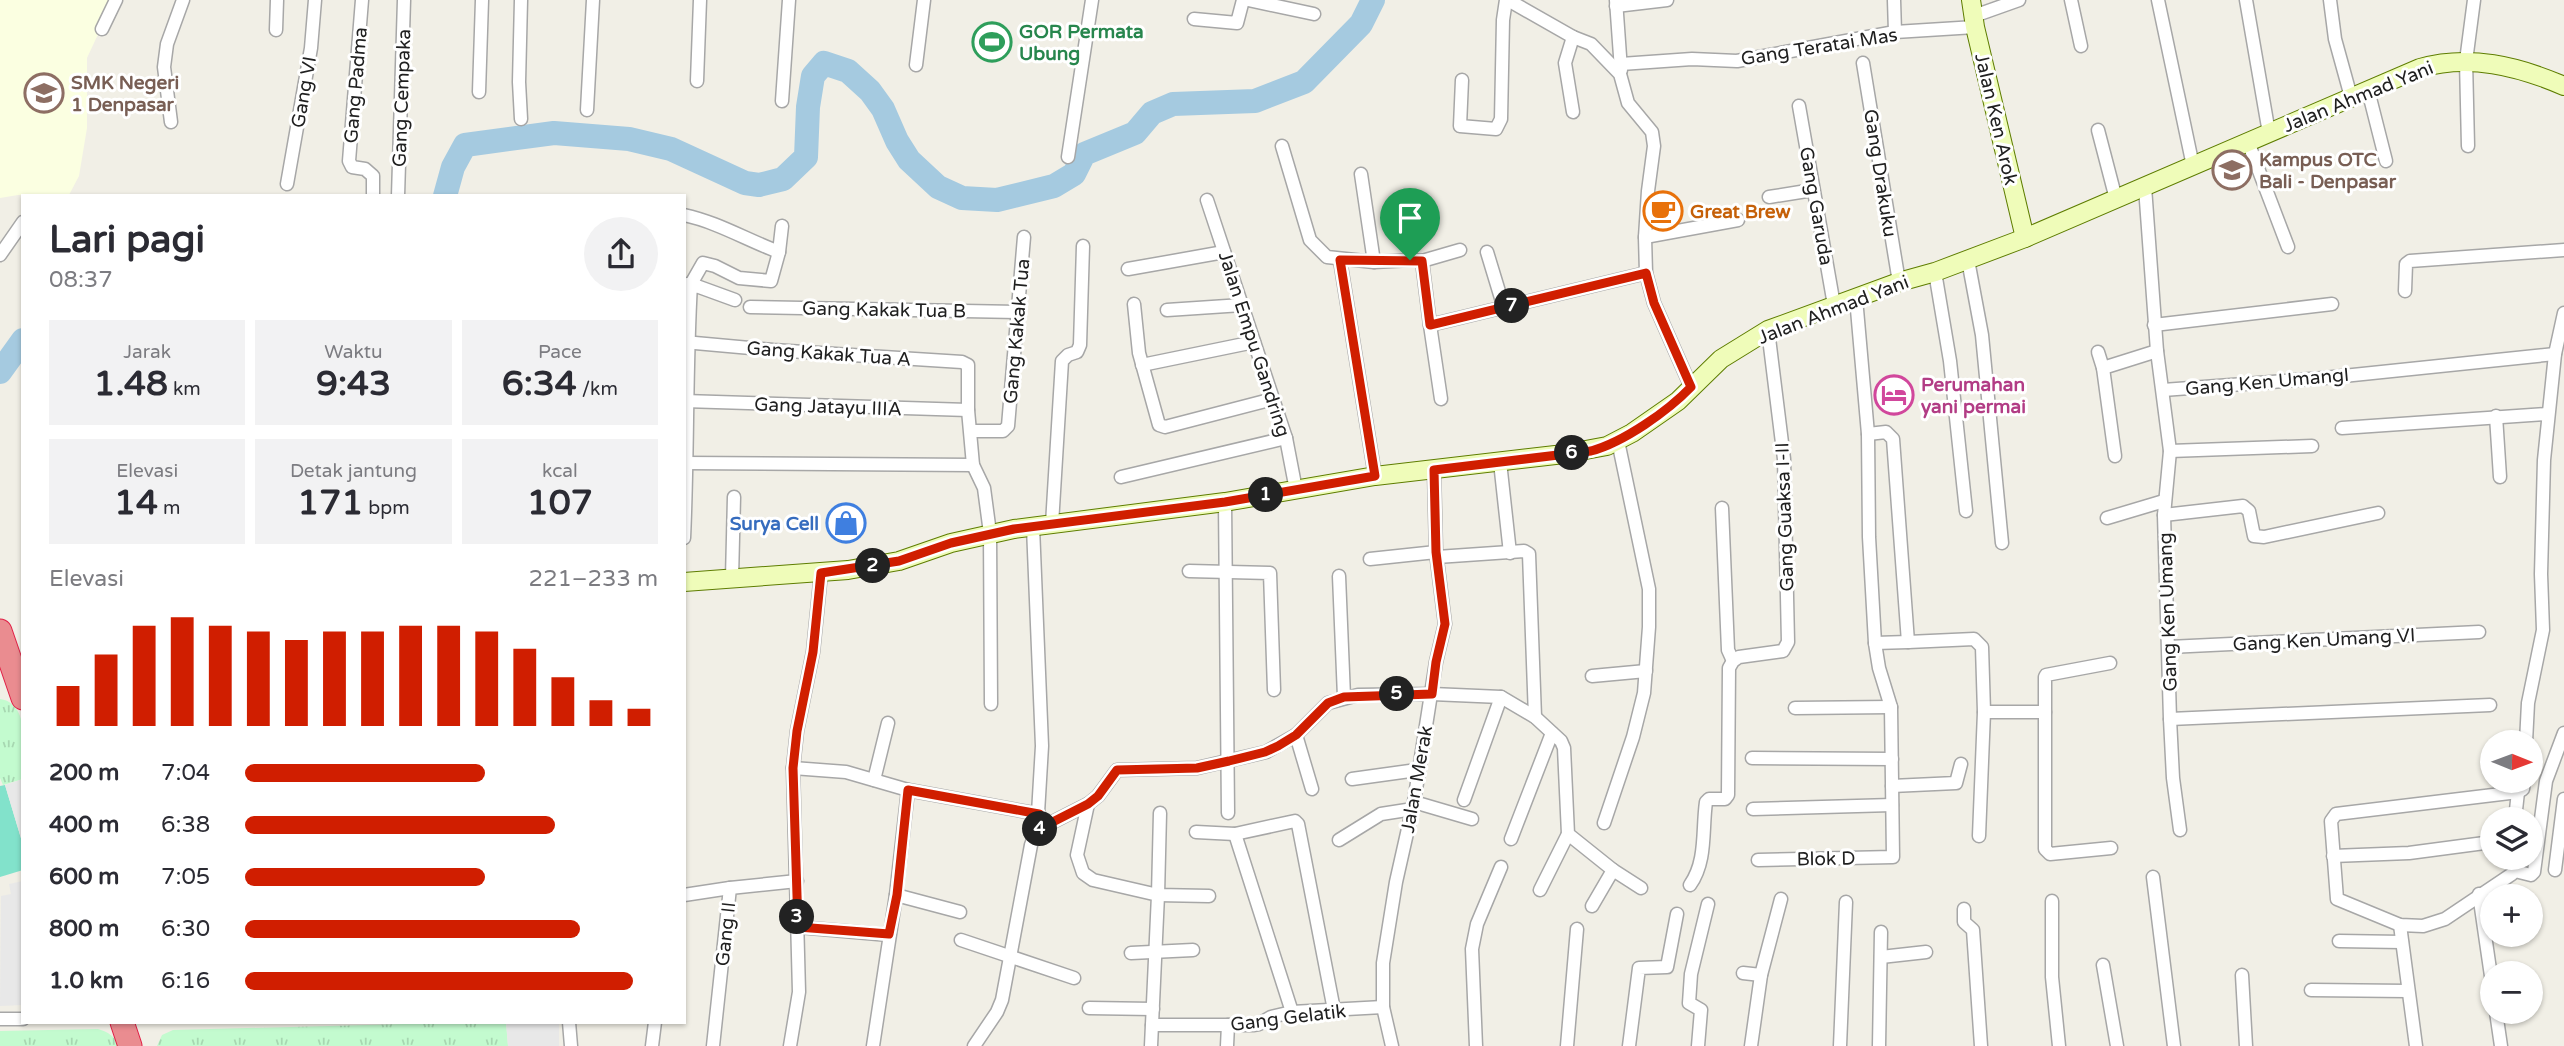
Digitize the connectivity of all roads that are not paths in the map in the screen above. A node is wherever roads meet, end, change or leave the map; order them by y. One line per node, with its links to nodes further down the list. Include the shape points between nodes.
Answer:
1 (116, 0): 29 (street)
2 (183, 0): 48 (street, via 164,67)
3 (277, 0): 30 (street)
4 (315, 0): 58 (street, Gang VI)
5 (362, 0): 61 (street, Gang Padma, via 349,161 373,176)
6 (404, 0): 62 (street, Gang Cempaka)
7 (482, 0): 41 (street)
8 (521, 0): 47 (street)
9 (593, 0): 45 (street)
10 (700, 0): 39 (street)
11 (789, 0): 43 (street)
12 (924, 0): 36 (street)
13 (1092, 0): 54 (street)
14 (1242, 0): 28 (street, via 1237,23)
15 (1248, 0): 26 (street)
16 (1507, 0): 32 (street); 38 (street, via 1501,119 1496,129 1460,126)
17 (1667, 0): 25 (street)
18 (1894, 0): 31 (street)
19 (2019, 0): 27 (street, Gang Teratai Mas)
20 (2071, 0): 33 (street)
21 (2158, 0): 56 (street)
22 (2246, 0): 50 (street)
23 (2330, 0): 42 (street, via 2335,39)
24 (2474, 0): 34 (street)
25 (1616, 3): 37 (street)
26 (1314, 14)
27 (1974, 14): 31 (street, Gang Teratai Mas); 72 (main road, Jalan Ken Arok)
28 (1194, 19)
29 (102, 29)
30 (276, 30)
31 (1895, 32): 37 (street, Gang Teratai Mas, via 1737,61 1692,59)
32 (1573, 37): 37 (street, via 1591,44); 46 (street, via 1565,63)
33 (2081, 47)
34 (2466, 61): 40 (main road, Jalan Ahmad Yani, via 2536,74); 42 (main road, Jalan Ahmad Yani, via 2420,68); 53 (street)
35 (1863, 63): 88 (street, Gang Drakuku)
36 (916, 65)
37 (1621, 69): 71 (street, via 1628,103 1654,139)
38 (1462, 80)
39 (696, 81)
40 (2564, 86)
41 (479, 92)
42 (2360, 93): 50 (main road, Jalan Ahmad Yani); 55 (street)
43 (782, 101)
44 (1799, 107): 60 (street, Gang Garuda)
45 (587, 110)
46 (1573, 113)
47 (521, 119)
48 (172, 122)
49 (2098, 130): 64 (street)
50 (2269, 132): 51 (main road, Jalan Ahmad Yani)
51 (2248, 142): 56 (main road, Jalan Ahmad Yani); 74 (street)
52 (1282, 146): 81 (street, via 1310,240 1327,257)
53 (2468, 146)
54 (1068, 157)
55 (2386, 160)
56 (2193, 166): 59 (main road, Jalan Ahmad Yani)
57 (1361, 174): 84 (street)
58 (287, 184)
59 (2145, 187): 64 (main road, Jalan Ahmad Yani); 103 (street, Gang Ken Umang)
60 (1813, 190): 63 (street); 96 (street, Gang Garuda)
61 (373, 194)
62 (398, 194)
63 (1769, 197)
64 (2116, 199): 72 (main road, Jalan Ahmad Yani)
65 (1207, 200): 78 (street, Jalan Empu Gandring)
66 (686, 216): 77 (street)
67 (1738, 220): 71 (street)
68 (21, 225): 80 (street)
69 (782, 226): 77 (street)
70 (1024, 237): 100 (street, Gang Kakak Tua)
71 (1644, 237): 87 (street)
72 (2025, 238): 82 (main road, Jalan Ahmad Yani)
73 (1083, 246): 144 (street, via 1080,345 1062,361)
74 (2288, 247)
75 (1460, 250): 83 (street)
76 (2564, 250): 90 (street, via 2410,261)
77 (779, 252): 89 (street, via 771,281 739,278 703,263)
78 (1224, 252): 85 (street); 95 (street, Jalan Empu Gandring)
79 (1488, 252): 98 (street)
80 (0, 255)
81 (1340, 260): 84 (street); 132 (street)
82 (1968, 260): 86 (main road, Jalan Ahmad Yani); 147 (street, via 1982,335)
83 (1422, 261): 84 (street); 102 (street)
84 (1374, 262)
85 (1128, 269)
86 (1935, 272): 88 (main road, Jalan Ahmad Yani); 140 (street)
87 (1646, 273): 98 (street); 112 (street, via 1654,303)
88 (1899, 282): 91 (main road, Jalan Ahmad Yani)
89 (688, 284): 92 (street); 105 (street)
90 (2405, 290)
91 (1856, 298): 96 (main road, Jalan Ahmad Yani); 122 (street)
92 (736, 300)
93 (1134, 304): 110 (street)
94 (2332, 304): 103 (street)
95 (1242, 305): 99 (street); 106 (street, Jalan Empu Gandring)
96 (1835, 305): 104 (main road, Jalan Ahmad Yani)
97 (750, 307): 100 (street, Gang Kakak Tua B)
98 (1504, 308): 102 (street)
99 (1167, 310)
100 (1018, 312): 121 (street, Gang Kakak Tua, via 1008,426 1003,431)
101 (2564, 313): 109 (street)
102 (1430, 325): 115 (street)
103 (2154, 325): 107 (street, Gang Ken Umang)
104 (1768, 330): 112 (main road, Jalan Ahmad Yani, via 1721,359); 162 (street, Gang Guaksa I-II, via 1784,459 1788,642 1783,651)
105 (686, 342): 116 (street); 117 (street, Gang Kakak Tua A, via 961,362 968,368)
106 (1254, 342): 110 (street); 114 (street, Jalan Empu Gandring)
107 (2157, 351): 111 (street); 113 (street, Gang Ken Umang)
108 (2098, 352): 111 (street)
109 (2555, 354): 113 (street, Gang Ken UmangI); 118 (street)
110 (1142, 365): 114 (street, via 1156,420 1162,426)
111 (2103, 368): 127 (street)
112 (1691, 387): 124 (main road, Jalan Ahmad Yani, via 1678,401)
113 (2163, 390): 126 (street, Gang Ken Umang)
114 (1273, 399): 123 (street, Jalan Empu Gandring)
115 (1441, 399)
116 (687, 401): 117 (street, Gang Jatayu IIIA); 129 (street)
117 (968, 410): 121 (street)
118 (2547, 414): 119 (street); 181 (street, via 2543,630)
119 (2496, 416): 120 (street); 134 (street)
120 (2342, 428)
121 (971, 432): 130 (street)
122 (1868, 434): 159 (street, via 1886,432 1892,439); 160 (street)
123 (1286, 438): 133 (street); 135 (street, Jalan Empu Gandring)
124 (1618, 441): 128 (main road, Jalan Ahmad Yani, via 1591,451); 165 (street, via 1649,589)
125 (2312, 446): 126 (street)
126 (2170, 451): 137 (street, Gang Ken Umang)
127 (2115, 456)
128 (1500, 462): 131 (main road, Jalan Ahmad Yani); 148 (street)
129 (686, 463): 130 (street)
130 (974, 465): 146 (street, via 984,488)
131 (1434, 470): 132 (main road, Jalan Ahmad Yani); 149 (street, Jalan Merak)
132 (1375, 476): 135 (main road, Jalan Ahmad Yani)
133 (1121, 477)
134 (2500, 477)
135 (1296, 490): 138 (main road, Jalan Ahmad Yani)
136 (734, 497): 155 (street)
137 (2164, 501): 142 (street, Gang Ken Umang); 143 (street)
138 (1225, 502): 144 (main road, Jalan Ahmad Yani); 152 (street)
139 (1722, 508): 162 (street, via 1728,650)
140 (1966, 511)
141 (2378, 513): 142 (street, via 2264,537 2253,534 2249,511 2243,506)
142 (2164, 515): 161 (street, Gang Ken Umang)
143 (2108, 518)
144 (1052, 524): 145 (main road, Jalan Ahmad Yani)
145 (1033, 527): 146 (main road, Jalan Ahmad Yani); 205 (street, via 1042,746)
146 (989, 533): 153 (main road, Jalan Ahmad Yani, via 899,561); 172 (street)
147 (2001, 543)
148 (1510, 552): 149 (street); 178 (street, via 1527,551 1531,558)
149 (1436, 555): 150 (street); 169 (street, Jalan Merak, via 1445,624)
150 (1370, 559)
151 (1189, 571): 152 (street)
152 (1225, 572): 167 (street, via 1270,573); 187 (street)
153 (821, 573): 155 (main road, Jalan Ahmad Yani); 189 (street)
154 (1339, 576): 170 (street)
155 (732, 578): 156 (main road, Jalan Ahmad Yani)
156 (686, 582)
157 (0, 631): 164 (highway)
158 (2479, 632): 161 (street, Gang Ken Umang VI)
159 (1908, 642): 160 (street); 176 (street, via 1978,642 1982,647)
160 (1875, 643): 174 (street)
161 (2169, 647): 179 (street, Gang Ken Umang)
162 (1733, 660): 226 (street, via 1729,668 1728,795 1706,803 1701,860)
163 (2110, 663): 177 (street, via 2046,675)
164 (12, 667): 168 (highway)
165 (1646, 671): 166 (street); 207 (street, via 1633,737)
166 (1592, 676)
167 (1274, 690)
168 (21, 692)
169 (1432, 694): 170 (street); 171 (street); 190 (street, Jalan Merak)
170 (1344, 697): 184 (street, via 1328,703)
171 (1501, 697): 178 (street); 198 (street)
172 (991, 704)
173 (2490, 705): 179 (street, Gang Ken Umang)
174 (1891, 707): 175 (street); 186 (street)
175 (1795, 708)
176 (1984, 712): 177 (street); 213 (street)
177 (2045, 712): 217 (street, via 2046,852)
178 (1535, 717): 182 (street)
179 (2170, 719): 209 (street)
180 (888, 723): 192 (street)
181 (2527, 730)
182 (1552, 733): 212 (street, via 1563,748); 214 (street)
183 (2564, 733): 223 (street, via 2546,781 2534,872)
184 (1296, 735): 187 (street, via 1265,752); 194 (street)
185 (1752, 758): 186 (street)
186 (1892, 759): 193 (street)
187 (1229, 761): 199 (street, via 1197,768 1121,769); 204 (street)
188 (1961, 764): 193 (street, via 1956,783)
189 (793, 768): 192 (street, via 846,772); 225 (street)
190 (1417, 770): 191 (street); 200 (street, Jalan Merak)
191 (1352, 779)
192 (874, 780): 195 (street)
193 (1892, 786): 201 (street)
194 (1312, 789)
195 (908, 790): 205 (street); 232 (street)
196 (2480, 792): 218 (street, via 2336,814 2331,821)
197 (2564, 799): 222 (street)
198 (1464, 800)
199 (1088, 804): 208 (street); 233 (street, via 1077,855 1083,873 1093,880)
200 (1414, 805): 206 (street); 215 (street, via 1381,814); 265 (street, Jalan Merak, via 1383,963)
201 (1892, 805): 202 (street); 219 (street, Blok D, via 1893,857)
202 (1753, 809)
203 (1160, 813): 233 (street)
204 (1228, 813)
205 (1039, 814): 208 (street)
206 (1472, 819)
207 (1604, 823)
208 (1037, 830): 255 (street)
209 (2180, 830)
210 (1196, 832): 211 (street)
211 (1235, 834): 268 (street, via 1298,824); 269 (street)
212 (1568, 834): 221 (street); 229 (street)
213 (1979, 836)
214 (1511, 839)
215 (1339, 840)
216 (2480, 844): 218 (street)
217 (2111, 849)
218 (2333, 856): 243 (street, via 2337,899)
219 (1758, 859)
220 (1502, 867): 288 (street, via 1477,924 1472,949)
221 (1613, 870): 228 (street); 239 (street)
222 (2554, 870)
223 (2515, 871): 230 (street)
224 (2153, 877): 298 (street)
225 (797, 881): 227 (street, Gang II); 244 (street)
226 (1690, 885)
227 (730, 888): 231 (street); 281 (street, Gang II)
228 (1641, 888)
229 (1540, 890)
230 (2479, 894): 243 (street, via 2445,919 2423,926); 257 (street)
231 (686, 895)
232 (897, 895): 241 (street); 247 (street)
233 (1158, 895): 234 (street); 253 (street)
234 (1209, 896)
235 (1782, 899): 260 (street)
236 (2052, 901): 296 (street)
237 (1846, 902): 293 (street)
238 (1708, 904): 291 (street, via 1691,974 1689,1003 1701,1010)
239 (1592, 906)
240 (1964, 909): 295 (street, via 1964,922 1973,930)
241 (960, 912)
242 (1677, 914): 290 (street, via 1667,967 1639,968)
243 (2400, 925): 250 (street)
244 (798, 927): 247 (street); 282 (street, via 799,992)
245 (1577, 929): 289 (street)
246 (1881, 932): 256 (street)
247 (889, 934): 283 (street)
248 (961, 940): 255 (street)
249 (2339, 941): 250 (street)
250 (2402, 942): 264 (street)
251 (1193, 950): 253 (street)
252 (1132, 953): 253 (street)
253 (1155, 953): 267 (street)
254 (1926, 953): 256 (street)
255 (1009, 956): 262 (street); 284 (street, via 1002,1000)
256 (1881, 957): 294 (street)
257 (2489, 961)
258 (2103, 965): 297 (street)
259 (1742, 973): 260 (street)
260 (1761, 975): 292 (street)
261 (2242, 975): 299 (street)
262 (1074, 978)
263 (2311, 990): 264 (street)
264 (2408, 991): 300 (street)
265 (1383, 1007): 268 (street, Gang Gelatik); 287 (street, Jalan Merak)
266 (1089, 1008): 267 (street)
267 (1153, 1009): 276 (street)
268 (1334, 1010): 269 (street, Gang Gelatik)
269 (1292, 1012): 277 (street, Gang Gelatik, via 1258,1024)
270 (0, 1019): 271 (street)
271 (21, 1019)
272 (123, 1024): 278 (highway)
273 (569, 1024): 279 (street)
274 (655, 1024): 280 (street)
275 (2498, 1024): 301 (street)
276 (1152, 1025): 277 (street, Gang Gelatik); 285 (street)
277 (1228, 1025): 286 (street)
278 (130, 1046)
279 (571, 1046)
280 (652, 1046)
281 (713, 1046)
282 (790, 1046)
283 (873, 1046)
284 (974, 1046)
285 (1151, 1046)
286 (1227, 1046)
287 (1392, 1046)
288 (1476, 1046)
289 (1567, 1046)
290 (1629, 1046)
291 (1698, 1046)
292 (1751, 1046)
293 (1840, 1046)
294 (1879, 1046)
295 (1981, 1046)
296 (2059, 1046)
297 (2117, 1046)
298 (2174, 1046)
299 (2246, 1046)
300 (2416, 1046)
301 (2501, 1046)

